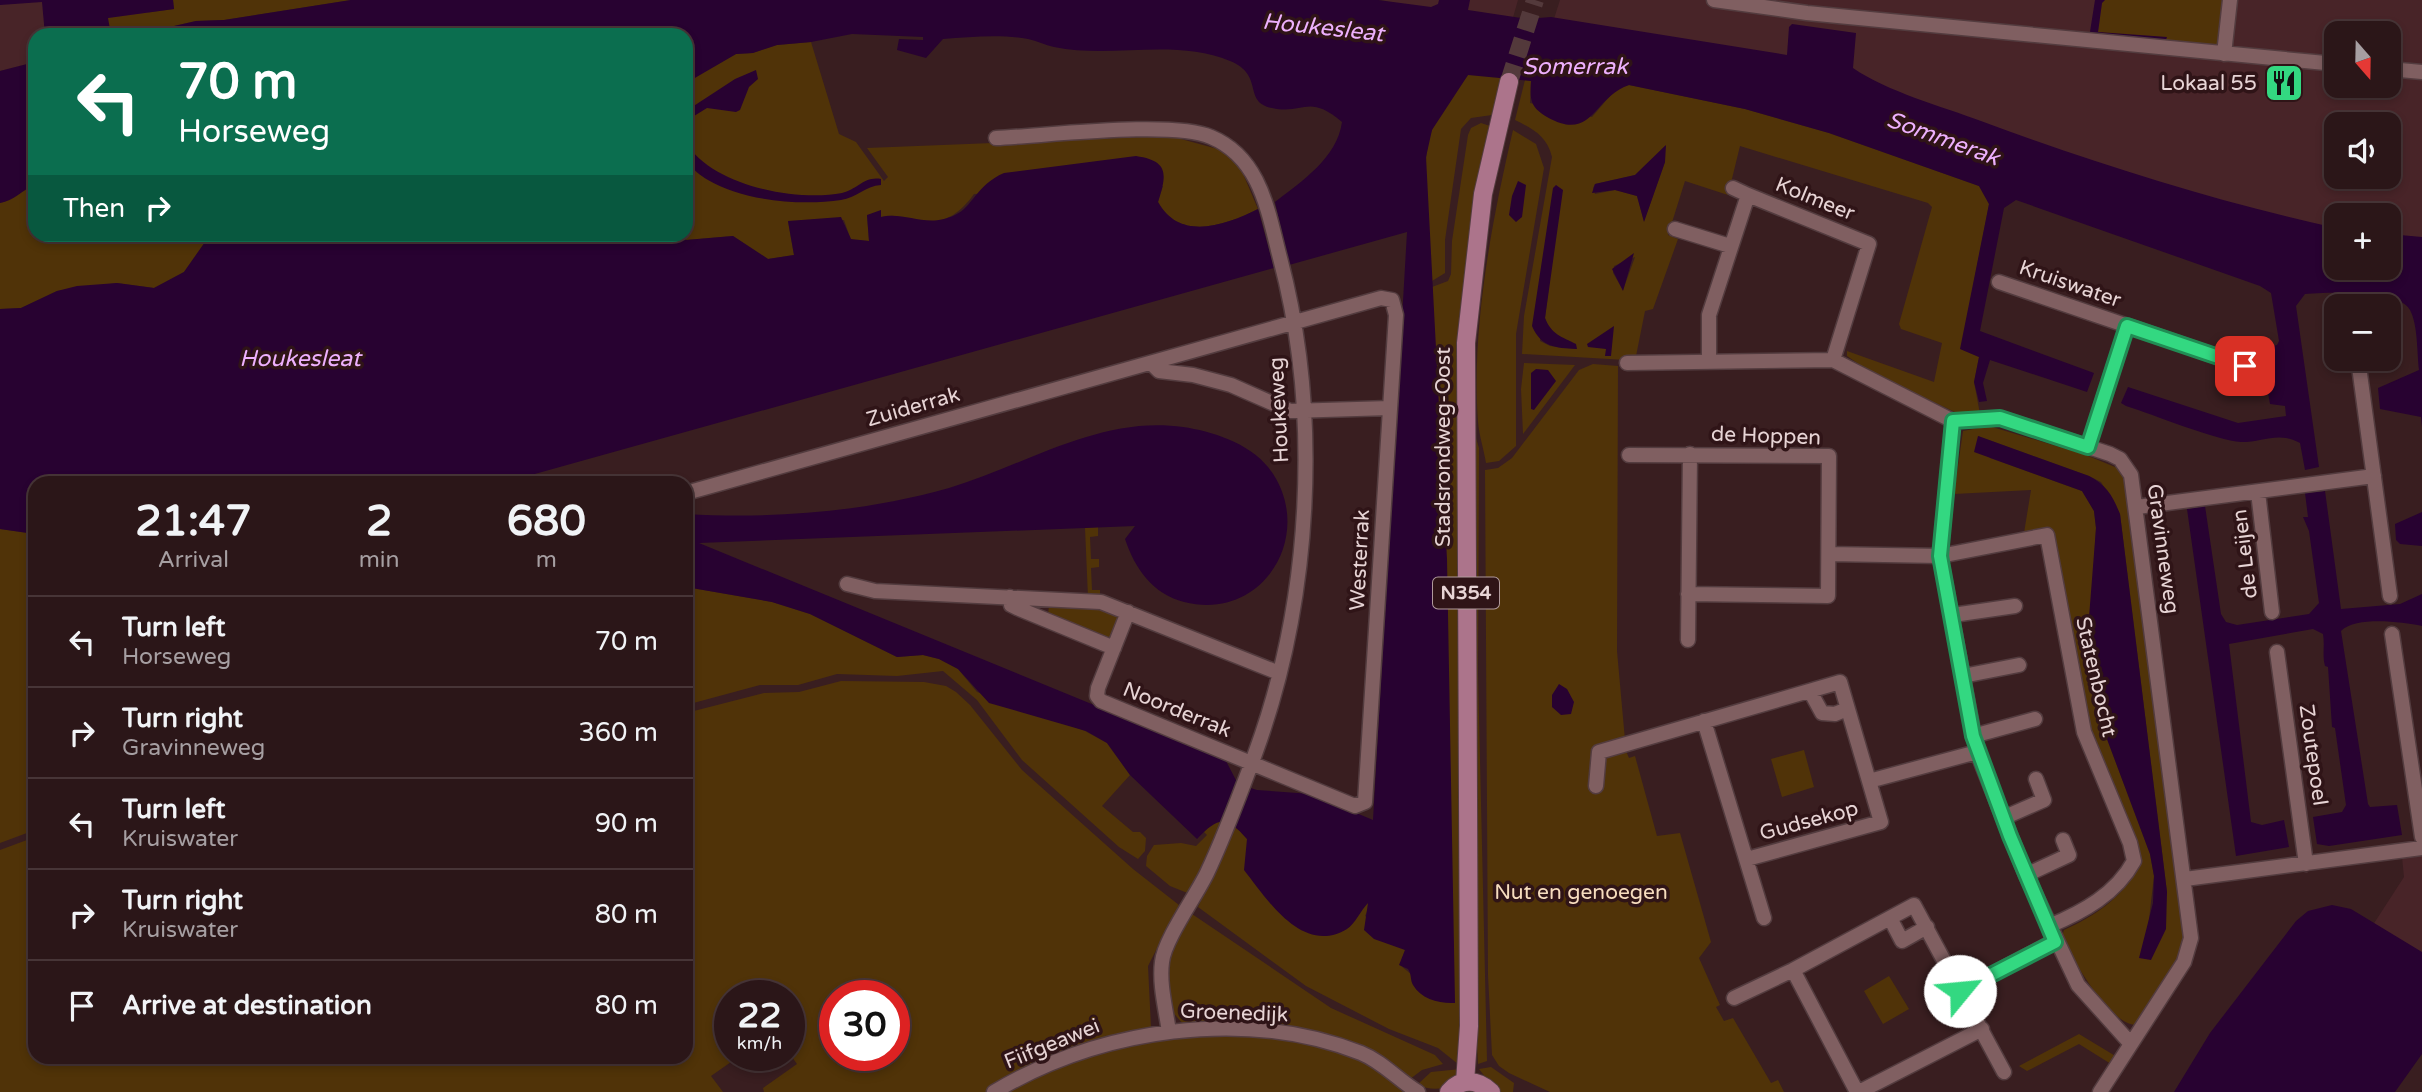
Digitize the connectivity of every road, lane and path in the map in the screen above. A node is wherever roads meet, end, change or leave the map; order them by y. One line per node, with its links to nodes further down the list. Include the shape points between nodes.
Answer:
1 (1714, 0): 3 (street)
2 (2230, 0): 3 (street)
3 (2224, 54): 4 (street)
4 (2324, 63)
5 (2401, 70): 6 (street)
6 (2422, 72)
7 (1508, 82): 80 (main road, Stadsrondweg-Oost / N354, via 1483,194 1466,344 1469,1026)
8 (996, 138): 14 (street, Houkeweg, via 1186,130 1231,148 1252,171 1262,191)
9 (1732, 188): 10 (street, Kolmeer)
10 (1748, 195): 12 (street, Kolmeer); 16 (street, Kolmeer, via 1869,244)
11 (1675, 229): 12 (street)
12 (1730, 246): 17 (street, Kolmeer, via 1709,315)
13 (1999, 282): 15 (street, Kruiswater)
14 (1293, 322): 18 (street, Zuiderrak); 22 (street, Westerrak, via 1381,298 1392,300 1396,315); 23 (street, Houkeweg)
15 (2127, 326): 20 (street, Kruiswater); 25 (street, Kruiswater)
16 (1833, 360): 17 (street); 24 (street)
17 (1709, 361): 19 (street)
18 (1151, 363): 23 (street, via 1159,371 1212,379 1282,410); 29 (street, Zuiderrak)
19 (1627, 363)
20 (2245, 366)
21 (2360, 371): 28 (street)
22 (1390, 408): 23 (street); 55 (street, Westerrak, via 1365,802 1355,806)
23 (1303, 411): 47 (street, Houkeweg, via 1300,547)
24 (1953, 421): 25 (street, Gravinneweg, via 2000,418); 33 (street)
25 (2088, 447): 31 (street, Gravinneweg, via 2120,459 2131,475)
26 (1690, 454): 27 (street, de Hoppen); 32 (street, de Hoppen, via 1829,456); 35 (street, de Hoppen)
27 (1629, 455)
28 (2374, 476): 30 (street, de Leijen); 36 (street)
29 (693, 491)
30 (2258, 492): 31 (street, de Leijen); 40 (street, de Leijen)
31 (2137, 507): 66 (street, Gravinneweg)
32 (1829, 554): 33 (street); 35 (street, de Hoppen, via 1828,596)
33 (1940, 556): 41 (street); 70 (street, Statenbocht, via 2047,535 2084,732 2134,861 2127,874 2088,909)
34 (847, 584): 37 (street, via 875,591)
35 (1688, 594): 43 (street, de Hoppen)
36 (2390, 596)
37 (1010, 597): 39 (street, via 1101,602); 44 (street, via 1017,608)
38 (2015, 606): 41 (street)
39 (1128, 612): 44 (street, Noorderrak); 47 (street)
40 (2272, 612)
41 (1953, 615): 48 (street)
42 (2392, 634): 60 (street)
43 (1688, 640)
44 (1114, 648): 55 (street, Noorderrak, via 1098,688 1101,701)
45 (2277, 652): 64 (street, Zoutepoel)
46 (2019, 665): 48 (street)
47 (1279, 673): 55 (street, Houkeweg)
48 (1963, 676): 53 (street)
49 (1810, 691): 50 (street, via 1822,713); 50 (street, Gudsekop, via 1840,682); 52 (street, Gudsekop)
50 (1847, 709): 57 (street, Gudsekop)
51 (2035, 719): 53 (street)
52 (1704, 721): 58 (street, Gudsekop, via 1597,753); 63 (street, Gudsekop)
53 (1973, 736): 54 (street)
54 (1977, 752): 57 (street, Gudsekop); 59 (street)
55 (1249, 769): 67 (street, Houkeweg)
56 (2036, 779): 59 (street, via 2044,800)
57 (1869, 781): 63 (street, Gudsekop, via 1881,822)
58 (1596, 786)
59 (2003, 818): 65 (street)
60 (2422, 837)
61 (2063, 840): 65 (street, via 2069,855)
62 (2422, 848): 64 (street)
63 (1746, 859): 68 (street, Gudsekop)
64 (2306, 864): 66 (street)
65 (2026, 875): 70 (street)
66 (2185, 879): 78 (street, Gravinneweg, via 2191,938 2184,962)
67 (1190, 904): 77 (street, Groenedijk, via 1162,961)
68 (1764, 918)
69 (1890, 918): 71 (street, via 1914,905); 71 (street, via 1902,941); 73 (street)
70 (2049, 926): 72 (street)
71 (1927, 928): 74 (street)
72 (2055, 942): 74 (street); 78 (street, via 2078,985)
73 (1793, 970): 75 (street); 84 (street)
74 (1960, 991): 76 (street)
75 (1734, 998)
76 (1982, 1030): 79 (street); 84 (street)
77 (1169, 1032): 81 (street, Fiifgeawei, via 1105,1043 1051,1063); 82 (street, Groenedijk, via 1244,1031 1336,1045 1378,1061)
78 (2131, 1044): 85 (street, Gravinneweg)
79 (2004, 1072)
80 (1478, 1085): 83 (main road, N354)
81 (994, 1092)
82 (1418, 1092)
83 (1449, 1092)
84 (1858, 1092)
85 (2099, 1092)

